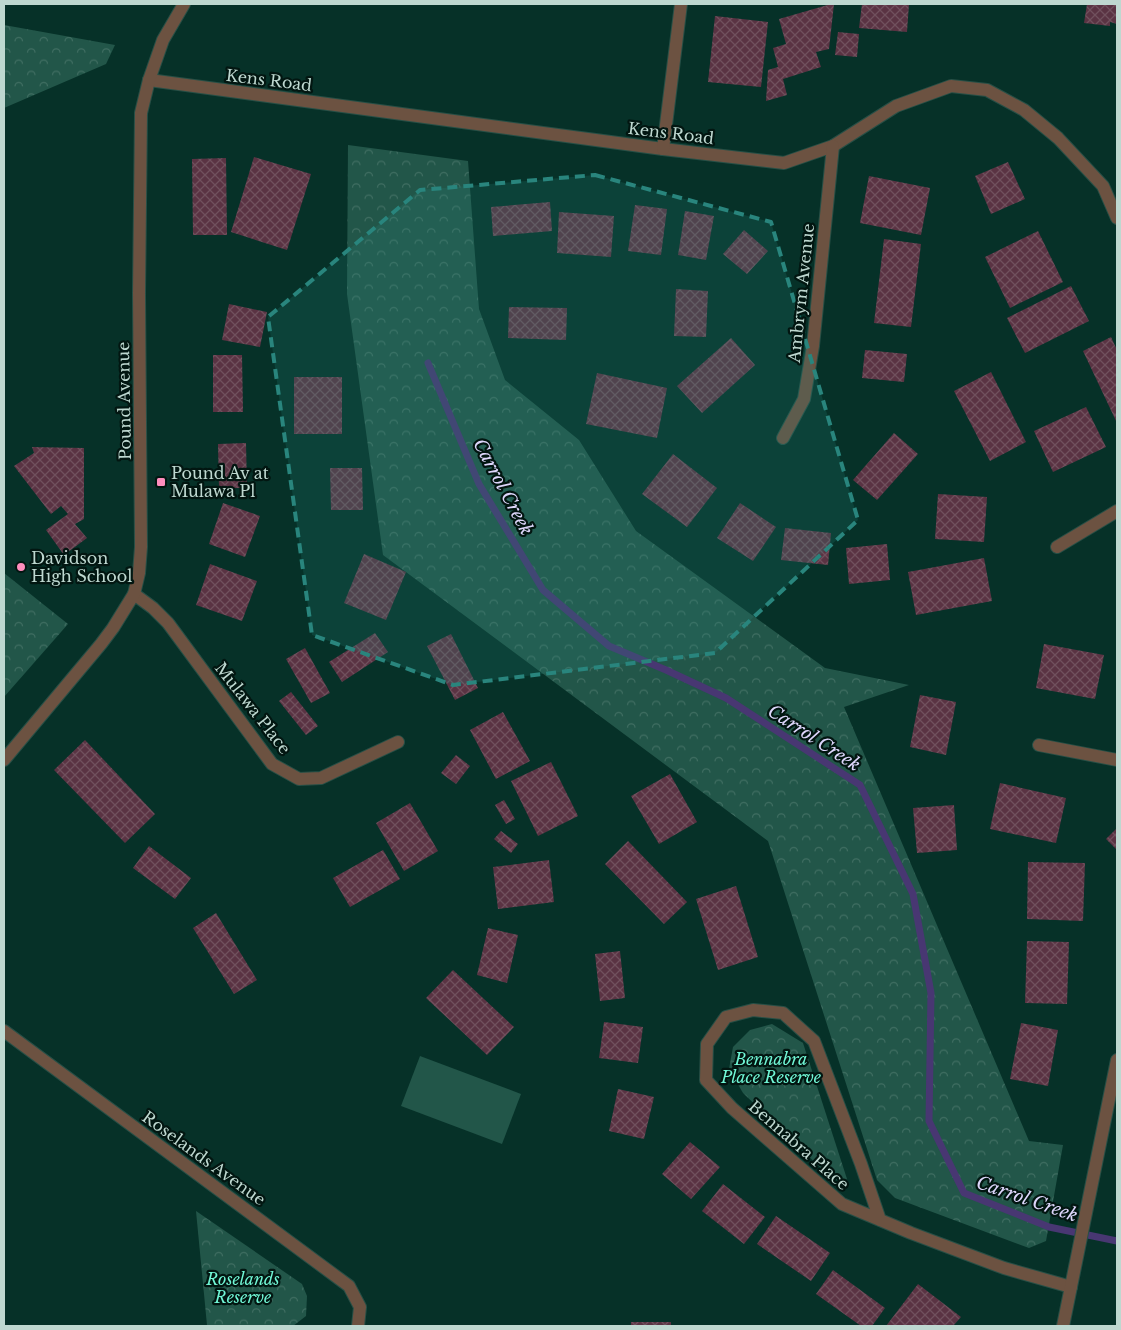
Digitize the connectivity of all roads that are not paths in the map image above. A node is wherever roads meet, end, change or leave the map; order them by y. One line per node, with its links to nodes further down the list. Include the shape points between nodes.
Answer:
1 (184, 4): 3 (street, Pound Avenue, via 163,40)
2 (681, 4): 5 (street)
3 (149, 80): 5 (street, Kens Road); 10 (street, Pound Avenue, via 141,113 141,547)
4 (832, 146): 5 (street, Kens Road, via 784,163); 6 (street, Kens Road, via 896,106 951,86 987,90 1024,110 1058,138 1103,186); 7 (street, Ambrym Avenue, via 812,355 804,399)
5 (663, 149)
6 (1117, 218)
7 (783, 438)
8 (1117, 511): 9 (street)
9 (1057, 547)
10 (134, 594): 11 (street, Mulawa Place, via 168,623 272,764 299,779 321,778); 13 (street, Pound Avenue, via 101,644)
11 (398, 742)
12 (1039, 745): 14 (street)
13 (4, 760)
14 (1117, 760)
15 (4, 1031): 19 (street, Roselands Avenue, via 349,1286 360,1307)
16 (1117, 1060): 18 (street)
17 (880, 1220): 17 (street, Bennabra Place, via 842,1204 732,1108 706,1080 707,1044 726,1017 753,1010 783,1013 814,1041); 18 (street, Bennabra Place, via 1004,1268)
18 (1071, 1287): 20 (street)
19 (358, 1326)
20 (1063, 1326)

